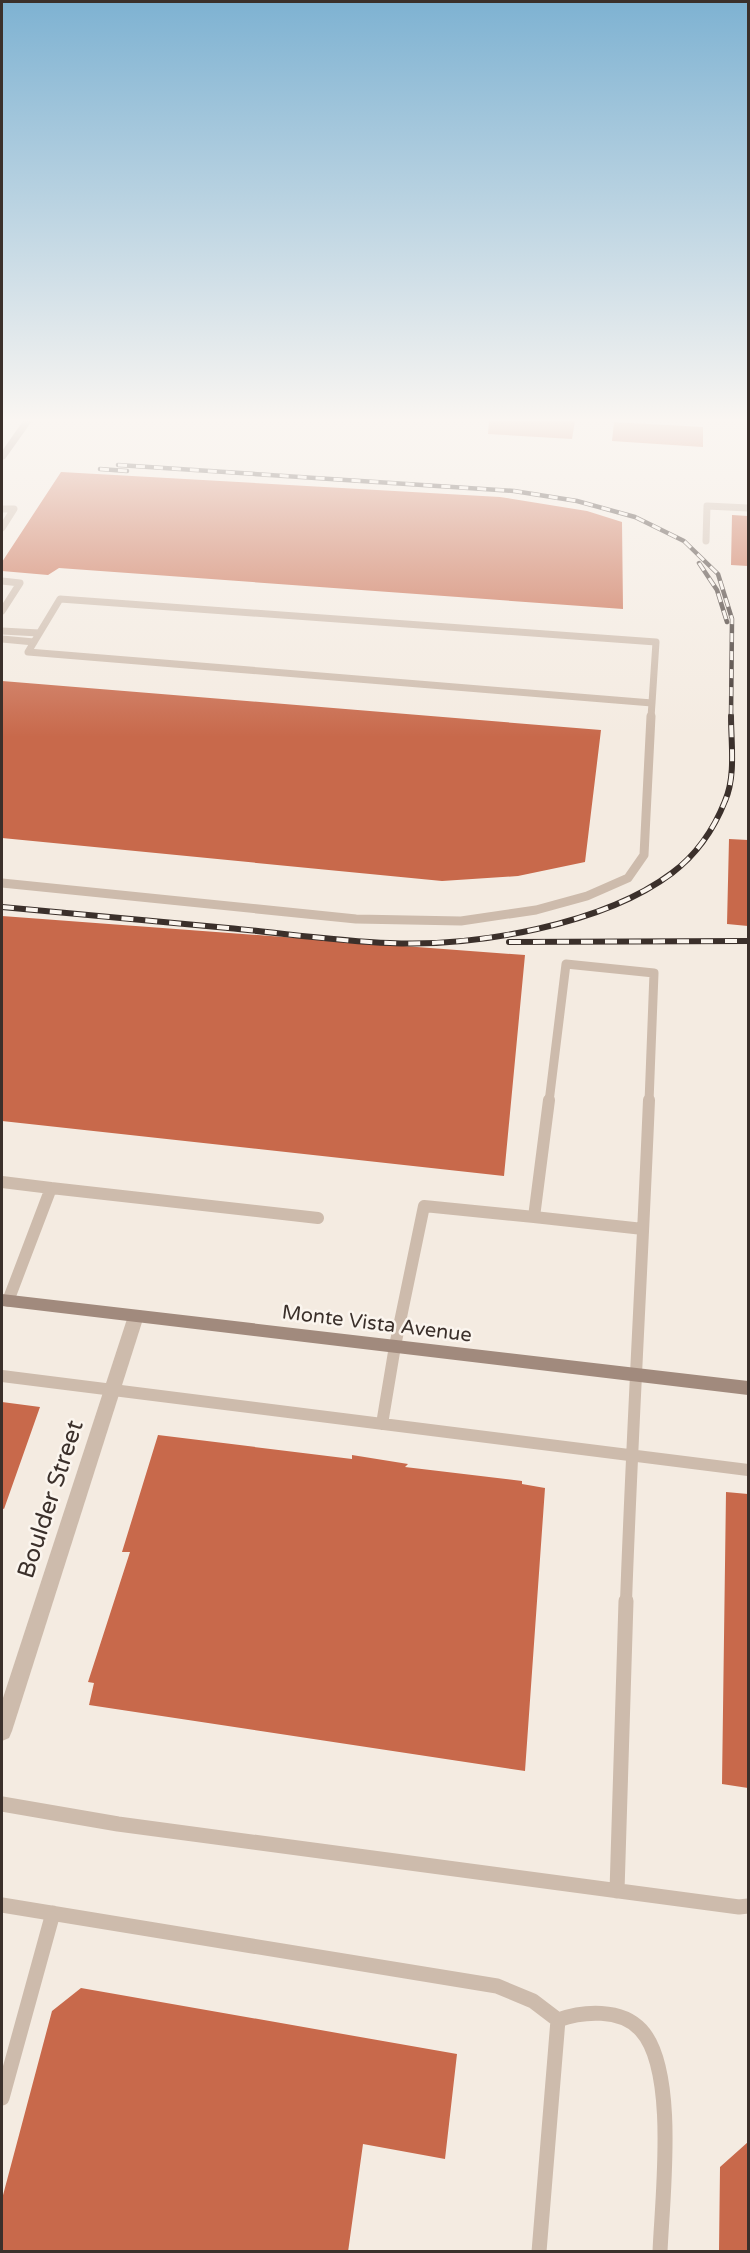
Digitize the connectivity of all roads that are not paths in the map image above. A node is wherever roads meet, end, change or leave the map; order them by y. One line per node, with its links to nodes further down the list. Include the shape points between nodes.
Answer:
1 (706, 526): 2 (lane)
2 (706, 541)
3 (2, 581): 4 (lane, via 20,582)
4 (2, 611)
5 (2, 631): 6 (lane)
6 (39, 633): 8 (lane); 9 (lane, via 60,599 656,642)
7 (2, 639): 8 (lane)
8 (34, 642): 9 (lane, via 28,652)
9 (652, 703): 10 (lane, via 644,855 628,878 567,902 461,921 356,919)
10 (2, 883)
11 (2, 1182): 12 (lane)
12 (51, 1188): 14 (lane); 16 (lane)
13 (534, 1217): 15 (lane); 15 (lane, via 566,964 654,973); 18 (lane, via 424,1206)
14 (318, 1218)
15 (643, 1229): 19 (lane)
16 (5, 1300): 17 (street, Monte Vista Avenue)
17 (136, 1316): 18 (street, Monte Vista Avenue); 22 (street, Boulder Street)
18 (395, 1346): 19 (street, Monte Vista Avenue); 23 (lane)
19 (637, 1375): 21 (street, Monte Vista Avenue); 24 (lane)
20 (2, 1376): 22 (lane)
21 (748, 1388)
22 (112, 1389): 23 (lane); 26 (street, Boulder Street)
23 (382, 1424): 24 (lane)
24 (631, 1455): 25 (lane); 28 (lane)
25 (748, 1470)
26 (2, 1731)
27 (2, 1804): 28 (lane)
28 (617, 1891): 30 (lane)
29 (2, 1905): 31 (lane)
30 (748, 1906)
31 (53, 1913): 32 (lane, via 497,1986 534,2001); 33 (lane)
32 (558, 2020): 34 (lane); 35 (lane, via 585,2013 622,2017 642,2031 657,2060 664,2105)
33 (2, 2098)
34 (539, 2252)
35 (660, 2252)

